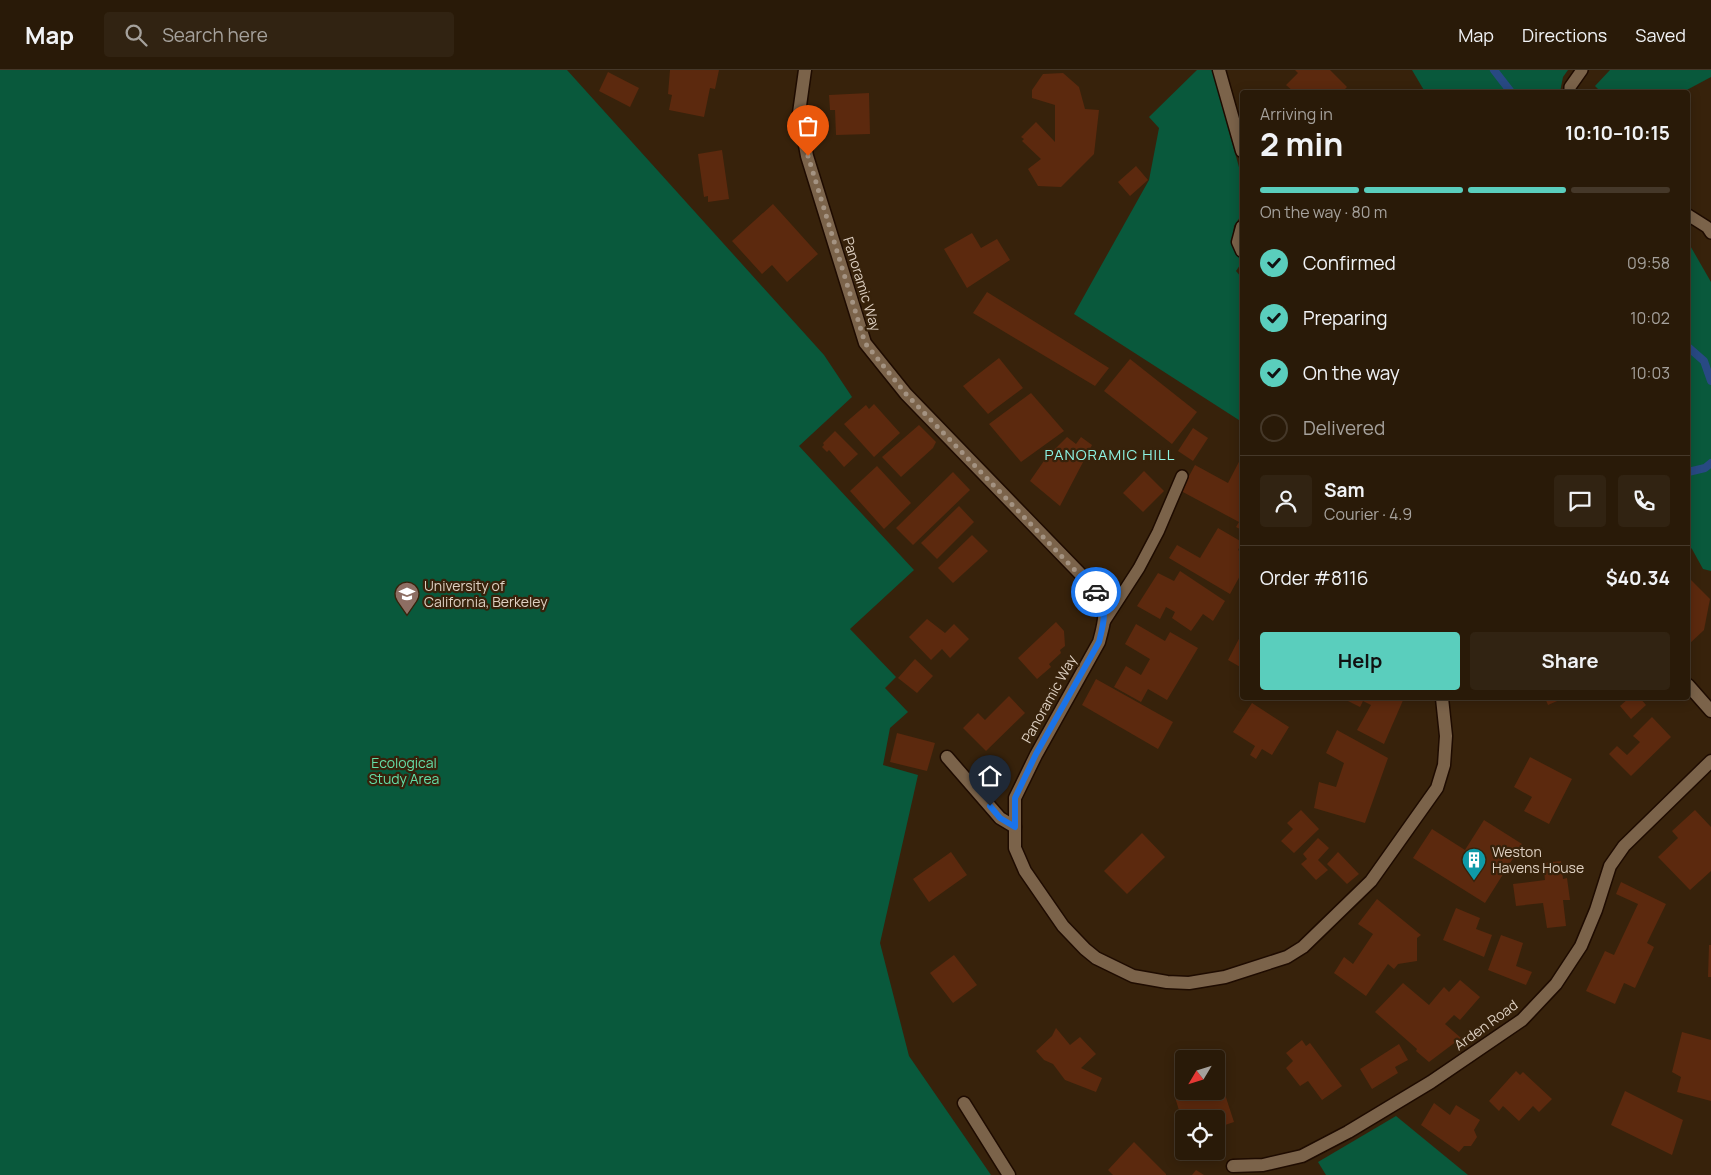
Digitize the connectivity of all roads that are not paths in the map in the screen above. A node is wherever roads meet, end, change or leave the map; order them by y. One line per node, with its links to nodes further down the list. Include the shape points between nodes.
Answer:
1 (805, 70): 9 (street, Panoramic Way, via 800,113 808,156 865,343 906,394 1093,587 1104,604)
2 (1220, 70): 5 (street)
3 (1582, 70): 4 (lane)
4 (1570, 90)
5 (1240, 144)
6 (1690, 216): 7 (lane)
7 (1711, 233)
8 (1182, 476): 9 (lane, via 1139,568)
9 (1104, 622): 15 (street, Panoramic Way, via 1099,642 1015,798)
10 (1690, 687): 12 (street)
11 (1442, 700): 15 (street, Panoramic Way, via 1446,736 1438,788 1371,881 1295,952 1225,977 1189,983 1168,982 1133,976 1096,958 1063,926 1025,871 1015,848)
12 (1711, 711)
13 (947, 756): 15 (street, via 1000,818)
14 (1711, 761): 17 (street, Arden Road, via 1624,846 1610,866 1581,946 1556,984 1522,1020 1431,1082 1302,1156 1263,1165)
15 (1015, 827)
16 (964, 1103): 18 (street)
17 (1233, 1166)
18 (1009, 1175)

